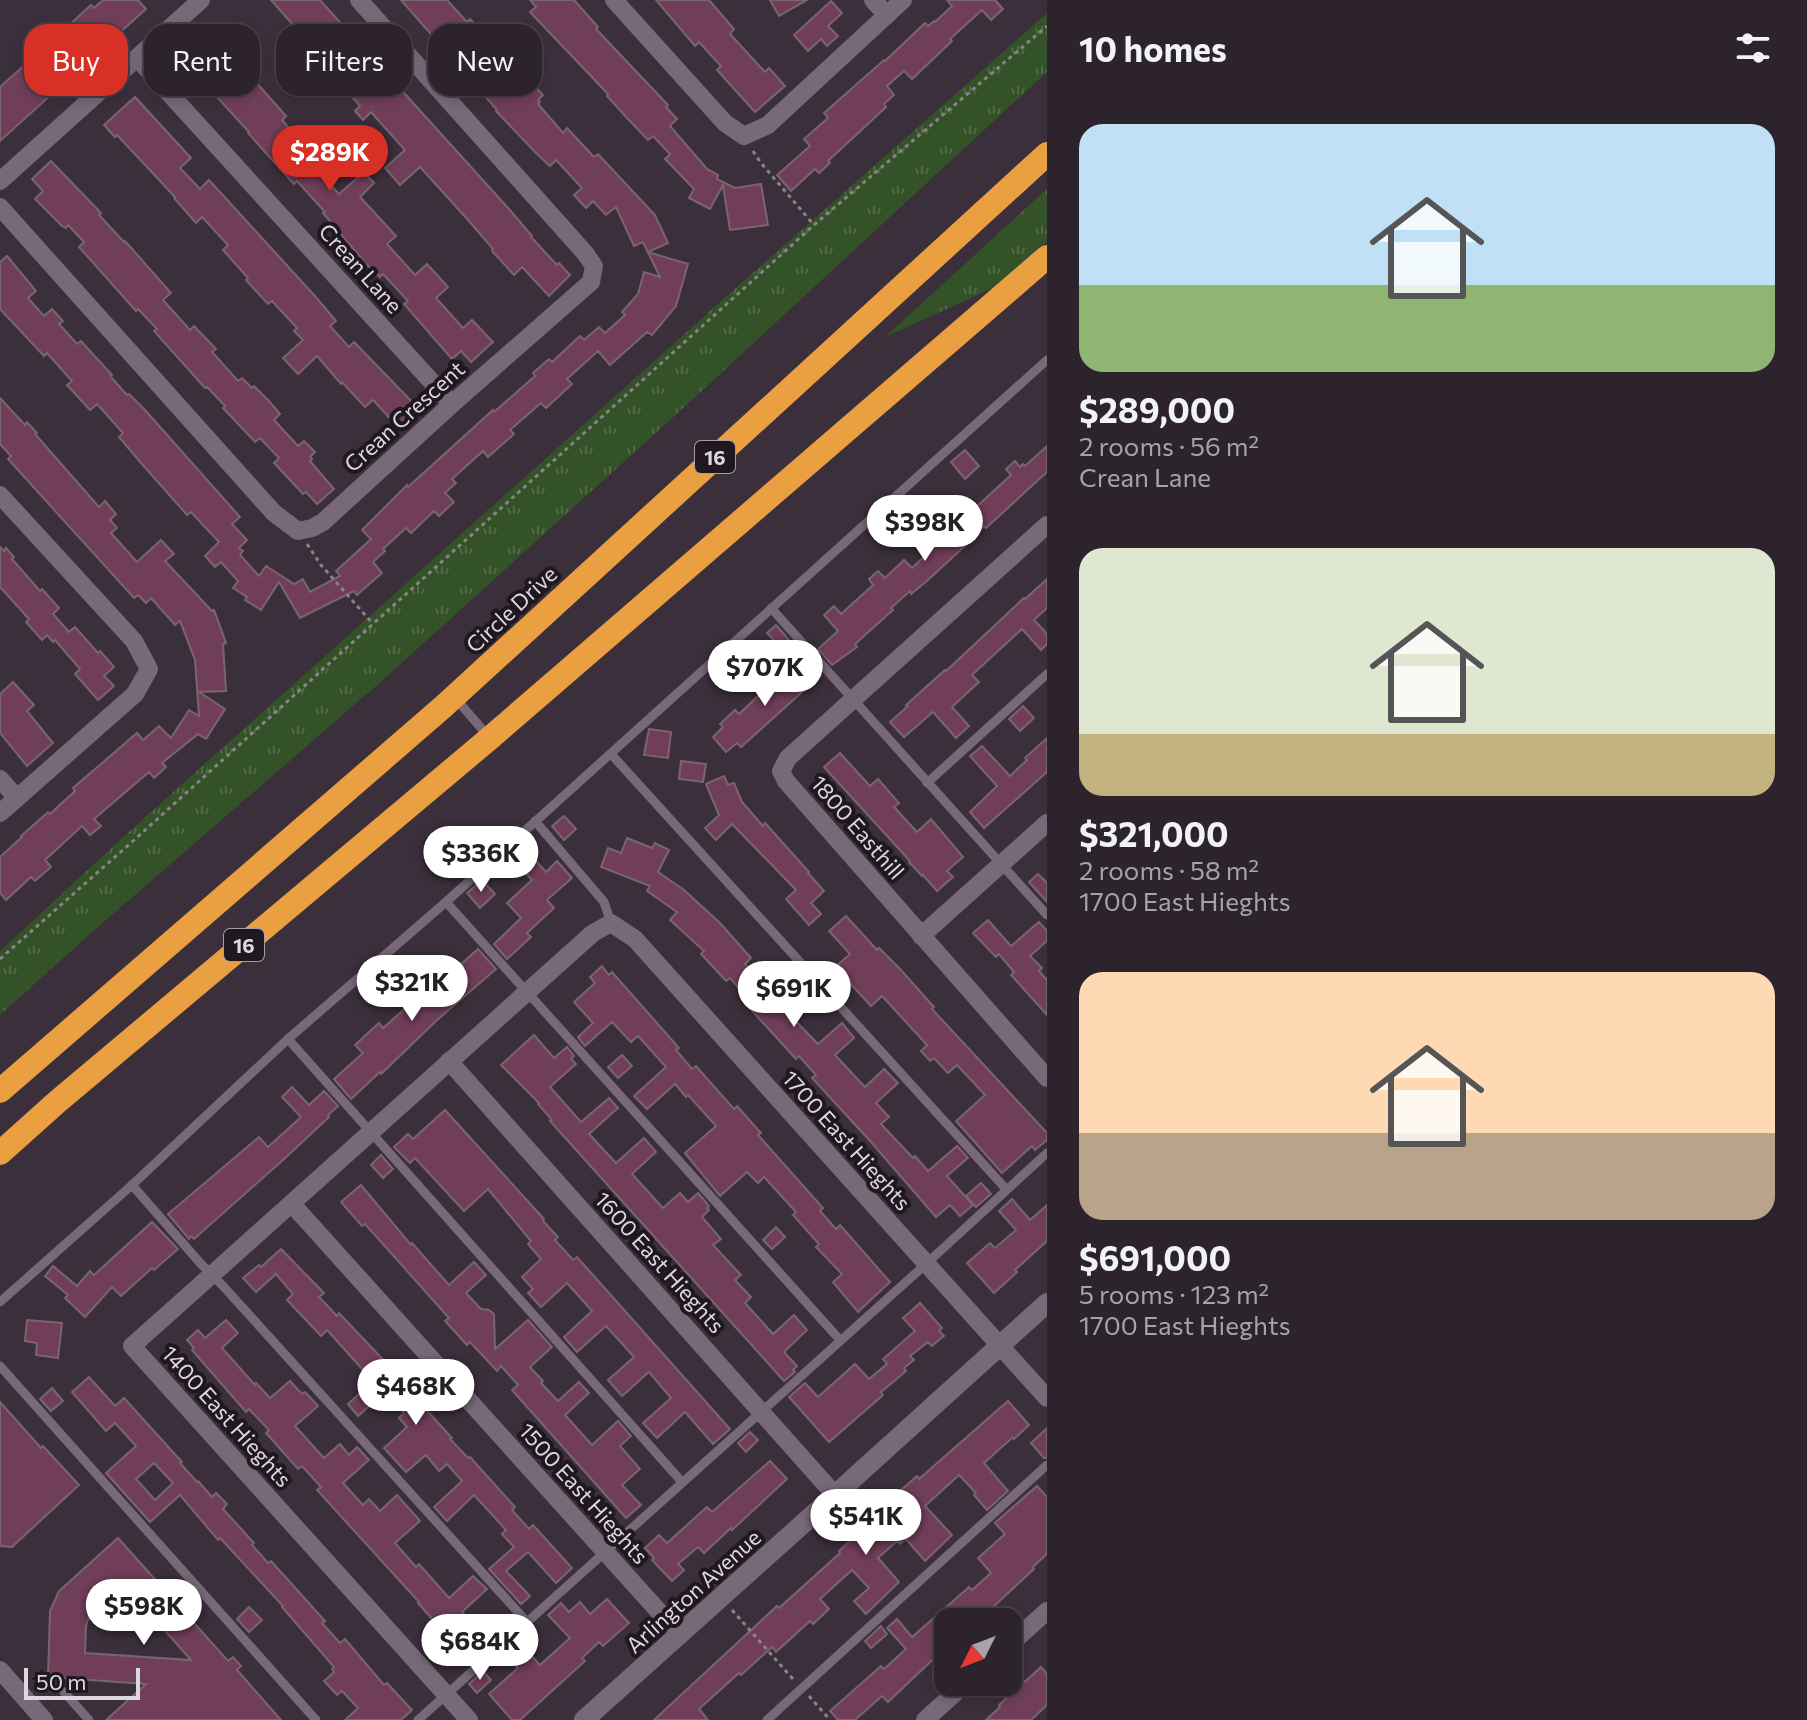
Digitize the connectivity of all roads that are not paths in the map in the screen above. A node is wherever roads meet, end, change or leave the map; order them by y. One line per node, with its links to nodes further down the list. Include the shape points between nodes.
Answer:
1 (201, 0): 7 (street)
2 (359, 0): 15 (street, Crean Crescent, via 594,266 591,282)
3 (614, 0): 6 (street, via 725,123 744,136 768,125)
4 (873, 0): 6 (street)
5 (903, 0): 6 (street)
6 (887, 15)
7 (137, 58): 10 (street); 15 (street, Crean Lane)
8 (1047, 144): 12 (highway)
9 (1047, 154): 12 (highway, Circle Drive / 16)
10 (0, 181)
11 (0, 207): 15 (street, Crean Crescent, via 274,513 298,531 323,522)
12 (976, 217): 20 (highway, Circle Drive / 16)
13 (1047, 259): 22 (highway, 16)
14 (1047, 360): 18 (lane)
15 (452, 404)
16 (0, 495): 26 (street, via 134,641 149,669 135,694)
17 (1047, 525): 21 (street, 1800 Easthill)
18 (771, 608): 21 (lane); 23 (lane)
19 (1047, 674): 25 (lane)
20 (454, 696): 22 (lane); 39 (highway, Circle Drive / 16)
21 (853, 699): 25 (lane); 34 (street, 1800 Easthill, via 788,758 781,771)
22 (490, 738): 41 (highway, 16)
23 (611, 754): 28 (lane); 44 (lane)
24 (0, 779): 26 (street)
25 (927, 783): 30 (lane)
26 (17, 798): 27 (street)
27 (0, 813)
28 (535, 821): 31 (lane); 33 (lane, via 604,902)
29 (1047, 823): 30 (street)
30 (1001, 864): 32 (lane); 34 (street)
31 (446, 902): 35 (lane); 36 (lane)
32 (1047, 915)
33 (611, 923): 35 (street); 46 (street, 1700 East Hieghts, via 635,939)
34 (921, 936): 38 (street, 1800 Easthill)
35 (527, 991): 37 (street); 50 (lane)
36 (288, 1039): 40 (lane); 43 (lane)
37 (449, 1061): 40 (street); 54 (street, 1600 East Hieghts)
38 (1047, 1078)
39 (0, 1091)
40 (370, 1132): 45 (street, 1400 East Hieghts); 56 (lane)
41 (0, 1153)
42 (1047, 1153): 44 (lane)
43 (132, 1185): 47 (lane); 48 (lane)
44 (1006, 1189): 46 (lane)
45 (292, 1204): 47 (street, 1400 East Hieghts); 58 (street, 1500 East Hieghts)
46 (926, 1264): 50 (lane); 51 (street, 1700 East Hieghts)
47 (212, 1275): 60 (lane); 65 (street, 1400 East Hieghts, via 132,1346)
48 (0, 1302)
49 (1047, 1303): 51 (street, Arlington Avenue)
50 (840, 1340): 54 (lane)
51 (1000, 1345): 53 (street, 1700 East Hieghts); 57 (street, Arlington Avenue)
52 (0, 1366): 69 (lane)
53 (1047, 1398)
54 (761, 1411): 56 (lane); 57 (street, 1600 East Hieghts)
55 (1047, 1465): 73 (lane)
56 (682, 1482): 58 (lane)
57 (835, 1495): 62 (street, Arlington Avenue)
58 (605, 1552): 60 (lane); 62 (street, 1500 East Hieghts)
59 (1047, 1611): 61 (street)
60 (527, 1622): 65 (lane)
61 (1022, 1633)
62 (680, 1635): 72 (street, Arlington Avenue)
63 (0, 1670): 67 (street)
64 (64, 1692): 68 (lane)
65 (446, 1695): 70 (lane); 71 (street, 1400 East Hieghts)
66 (952, 1696): 74 (street)
67 (44, 1720)
68 (89, 1720)
69 (316, 1720)
70 (418, 1720)
71 (469, 1720)
72 (584, 1720)
73 (767, 1720)
74 (925, 1720)

